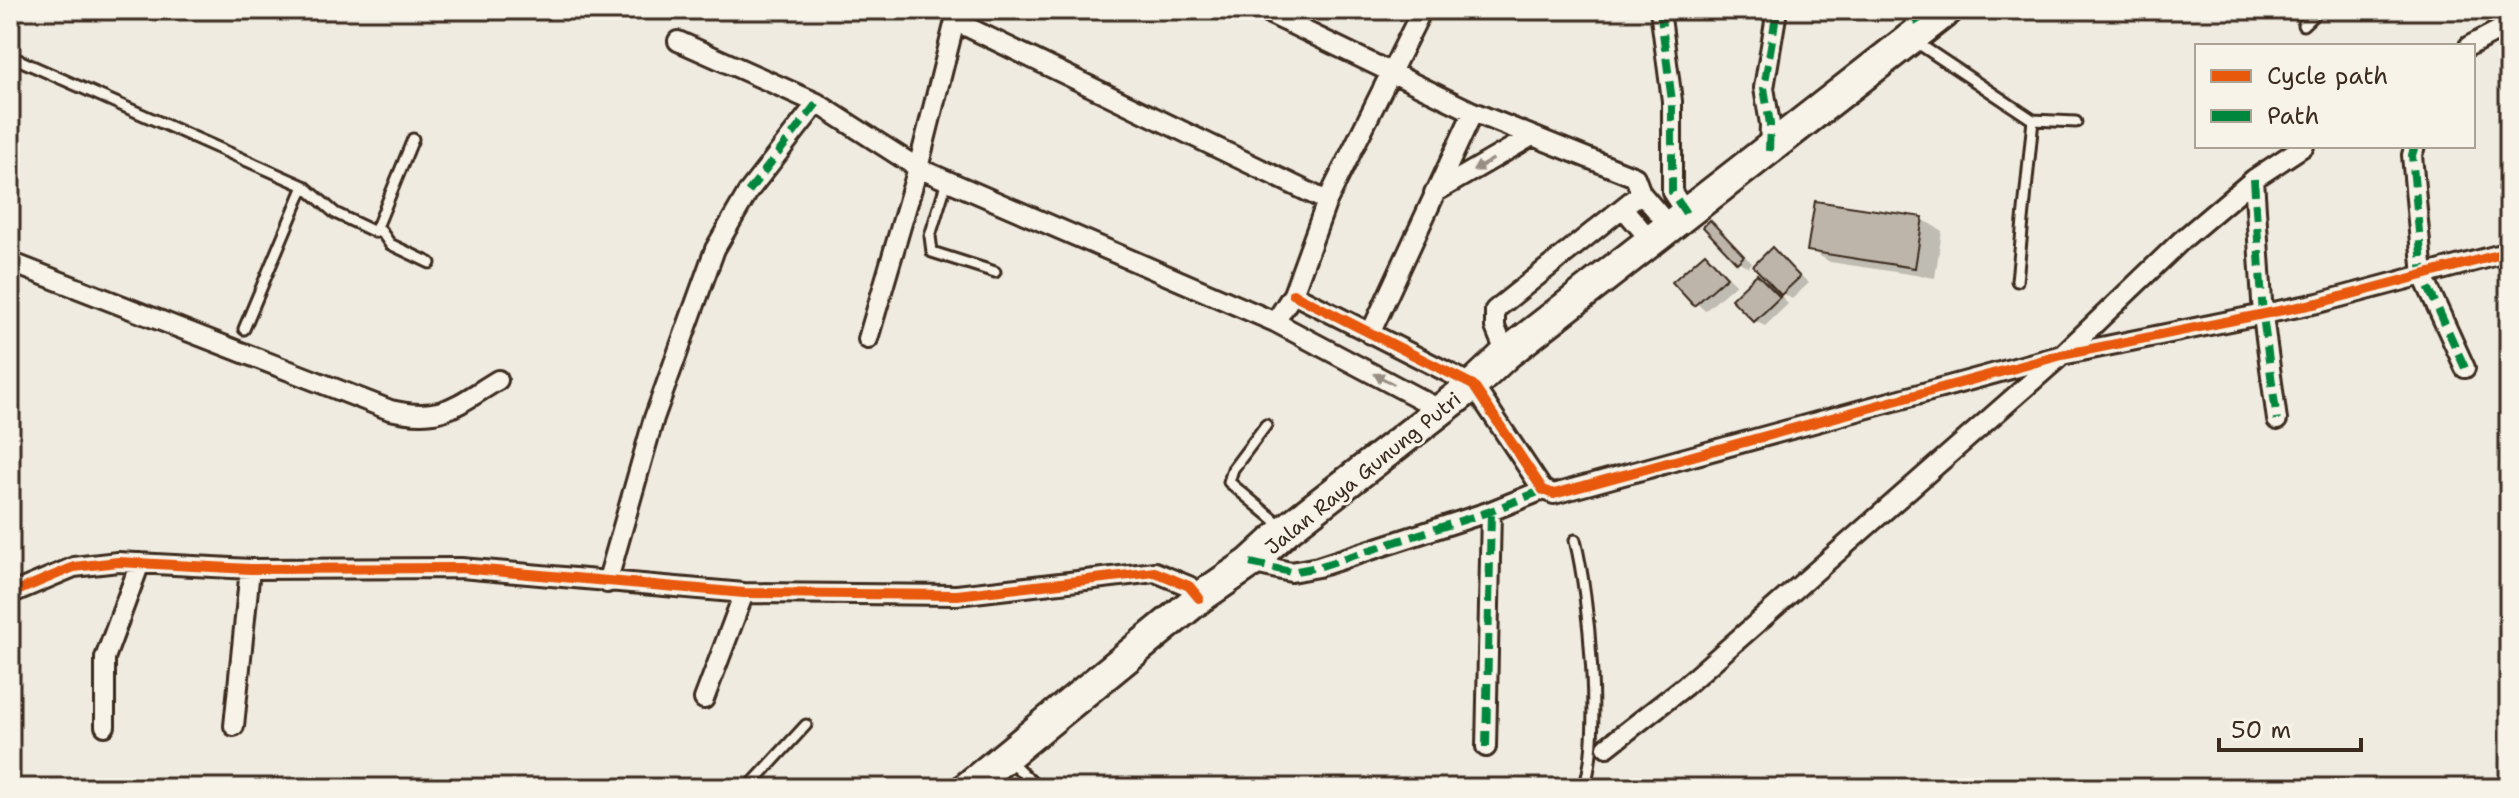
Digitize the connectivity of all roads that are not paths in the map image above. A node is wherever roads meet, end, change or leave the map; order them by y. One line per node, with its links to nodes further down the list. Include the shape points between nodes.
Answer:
1 (1262, 10): 14 (street)
2 (1422, 10): 14 (street)
3 (1660, 10): 32 (street, via 1672,101)
4 (1777, 10): 23 (street, via 1764,88)
5 (1947, 10): 10 (main road, Jalan Raya Gunung Putri)
6 (2319, 10): 8 (lane)
7 (956, 16): 24 (street); 30 (street)
8 (2303, 25)
9 (2509, 25): 12 (street)
10 (1914, 26): 17 (lane); 23 (main road, Jalan Raya Gunung Putri)
11 (678, 41): 15 (street)
12 (2473, 44)
13 (10, 56): 27 (lane)
14 (1393, 71): 16 (street); 30 (street)
15 (817, 103): 24 (street); 61 (street, via 748,192 715,249 654,418)
16 (1473, 112): 19 (street); 28 (street)
17 (2033, 120): 18 (lane); 39 (lane)
18 (2076, 122)
19 (1532, 136): 28 (street, one-way to 28); 29 (street, via 1623,169 1635,177)
20 (413, 139): 33 (lane)
21 (2301, 148): 25 (street)
22 (2414, 148): 38 (street)
23 (1769, 151): 32 (main road, Jalan Raya Gunung Putri)
24 (918, 168): 26 (street); 45 (street)
25 (2254, 179): 41 (street); 47 (street)
26 (947, 181): 37 (lane, via 930,236 932,252); 42 (street)
27 (304, 186): 33 (lane, via 335,213); 43 (lane)
28 (1434, 193): 44 (street)
29 (1641, 193): 31 (street); 32 (street)
30 (1327, 201): 40 (street)
31 (1623, 208): 32 (street); 46 (street, via 1495,310 1495,327)
32 (1670, 228): 46 (main road, Jalan Raya Gunung Putri)
33 (375, 232): 36 (lane)
34 (2509, 252): 38 (street)
35 (10, 262): 49 (street, via 390,410 429,416)
36 (430, 263)
37 (995, 272)
38 (2423, 276): 41 (street); 48 (street)
39 (2017, 281)
40 (1293, 294): 42 (street); 44 (street)
41 (2263, 316): 47 (street); 52 (street)
42 (1275, 322): 51 (street, one-way to 42)
43 (244, 329)
44 (1370, 334): 50 (street)
45 (868, 339)
46 (1506, 354): 50 (main road, Jalan Raya Gunung Putri)
47 (2062, 355): 54 (street, via 1562,494); 70 (street, via 1685,686)
48 (2465, 368)
49 (498, 380)
50 (1473, 385): 51 (main road, Jalan Raya Gunung Putri); 54 (street)
51 (1441, 410): 56 (main road, Jalan Raya Gunung Putri)
52 (2277, 420)
53 (1266, 425): 56 (lane, via 1229,482)
54 (1543, 490): 55 (street)
55 (1491, 511): 59 (street, via 1318,567 1291,572); 69 (street)
56 (1286, 530): 59 (main road, Jalan Raya Gunung Putri)
57 (1575, 540): 75 (lane, via 1590,639 1591,767)
58 (140, 563): 60 (street); 63 (street, via 93,562); 67 (street, via 105,658)
59 (1250, 563): 64 (main road, Jalan Raya Gunung Putri)
60 (250, 569): 61 (street, via 461,568); 68 (street)
61 (607, 583): 62 (street)
62 (744, 593): 64 (street, via 957,595 1155,572 1189,586); 65 (street)
63 (10, 594)
64 (1199, 598): 71 (main road, Jalan Raya Gunung Putri)
65 (704, 699)
66 (806, 725): 72 (lane)
67 (105, 726)
68 (234, 726)
69 (1486, 747)
70 (1607, 747)
71 (1007, 758): 73 (main road, Jalan Raya Gunung Putri); 74 (lane)
72 (748, 788)
73 (967, 788)
74 (1038, 788)
75 (1584, 788)

